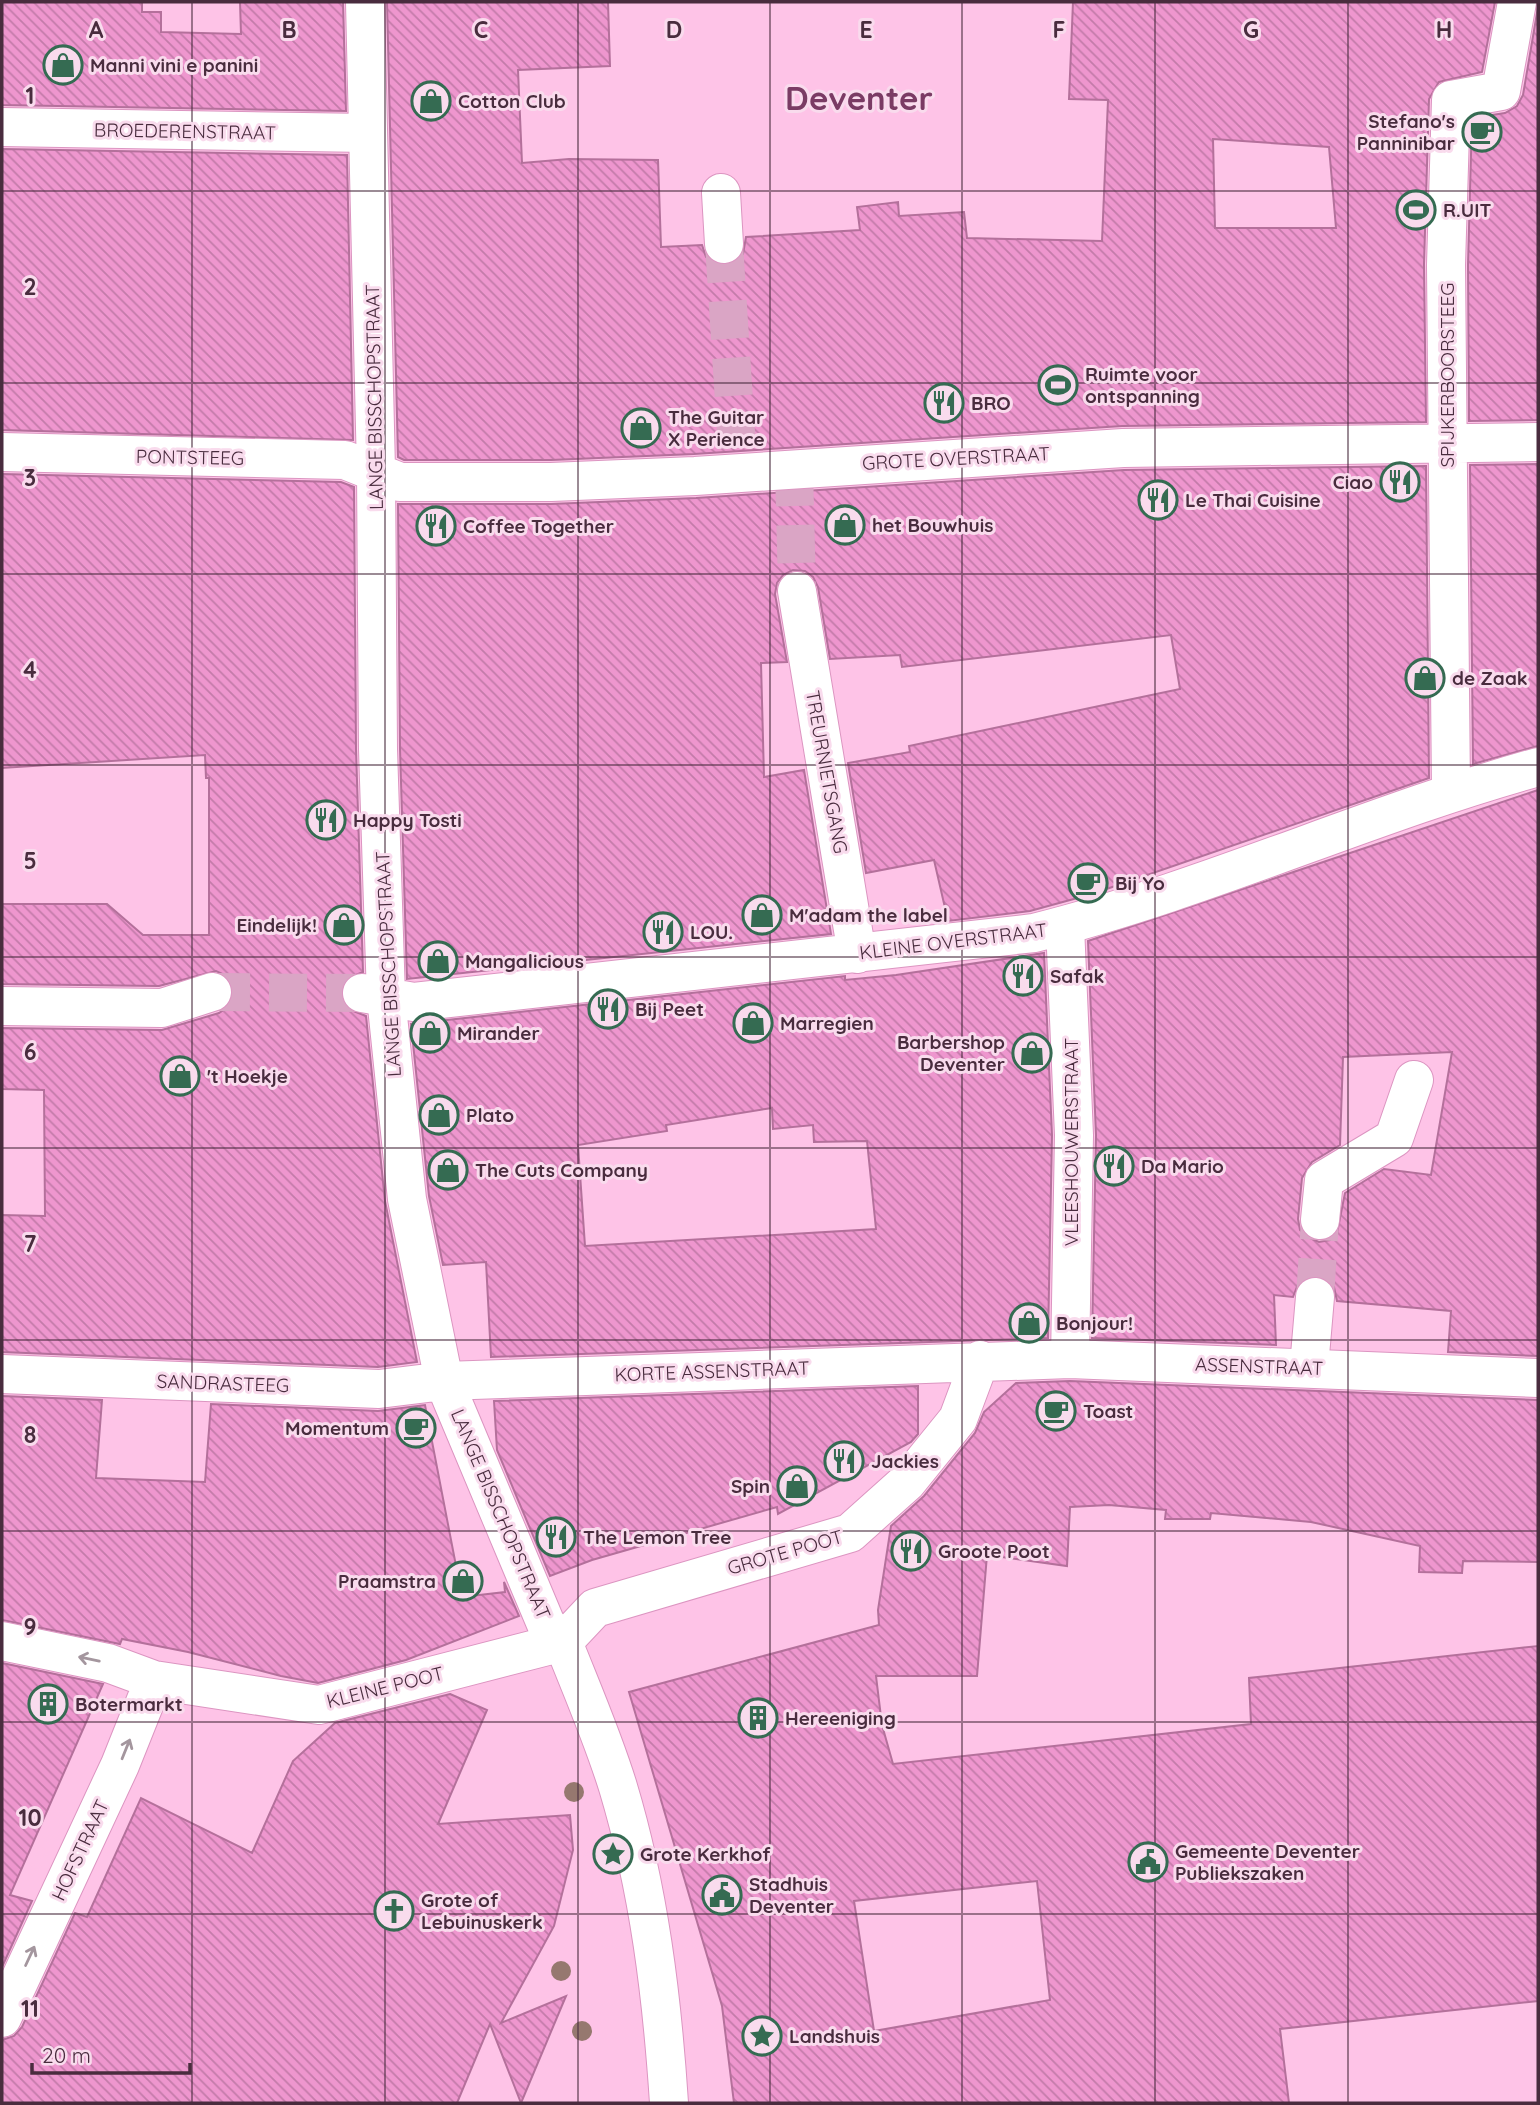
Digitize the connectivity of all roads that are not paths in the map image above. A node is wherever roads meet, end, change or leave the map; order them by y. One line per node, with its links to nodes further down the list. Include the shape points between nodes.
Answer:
1 (365, 2): 4 (street, LANGE BISSCHOPSTRAAT)
2 (1517, 2): 8 (street, SPIJKERBOORSTEEG, via 1502,91 1451,100)
3 (2, 127): 4 (street, BROEDERENSTRAAT)
4 (368, 133): 10 (street, LANGE BISSCHOPSTRAAT)
5 (721, 193): 6 (street)
6 (724, 244)
7 (1538, 442): 8 (street, GROTE OVERSTRAAT)
8 (1447, 444): 10 (street, GROTE OVERSTRAAT, via 1331,443 738,460 551,482 400,482); 13 (street, SPIJKERBOORSTEEG)
9 (2, 452): 10 (street, PONTSTEEG, via 345,460)
10 (376, 470): 17 (street, LANGE BISSCHOPSTRAAT)
11 (797, 592): 15 (street, TREURNIETSGANG)
12 (1538, 767): 13 (street, KLEINE OVERSTRAAT)
13 (1451, 791): 14 (street, KLEINE OVERSTRAAT)
14 (1065, 926): 15 (street, KLEINE OVERSTRAAT); 22 (street, VLEESHOUWERSTRAAT, via 1074,1135)
15 (857, 954): 17 (street, KLEINE OVERSTRAAT, via 414,1002)
16 (212, 992): 18 (street, via 162,1008)
17 (374, 995): 27 (street, LANGE BISSCHOPSTRAAT, via 407,1199)
18 (2, 1006)
19 (1414, 1080): 20 (street, via 1394,1138 1324,1180)
20 (1320, 1220)
21 (1314, 1297): 24 (street)
22 (1070, 1359): 23 (street, ASSENSTRAAT); 24 (street, ASSENSTRAAT)
23 (980, 1360): 27 (street, KORTE ASSENSTRAAT); 29 (street, GROTE POOT, via 958,1419 907,1482 850,1533 595,1608)
24 (1309, 1367): 26 (street, ASSENSTRAAT)
25 (2, 1374): 27 (street, SANDRASTEEG, via 379,1389)
26 (1538, 1378)
27 (444, 1381): 29 (street, LANGE BISSCHOPSTRAAT, via 546,1624)
28 (2, 1641): 30 (street, KLEINE POOT, one-way to 28, via 108,1663)
29 (563, 1642): 30 (street, KLEINE POOT, via 319,1705); 32 (street, via 606,1752 635,1849 660,1995)
30 (154, 1680): 31 (street, HOFSTRAAT, one-way to 30, via 120,1765)
31 (2, 2018)
32 (669, 2103)

